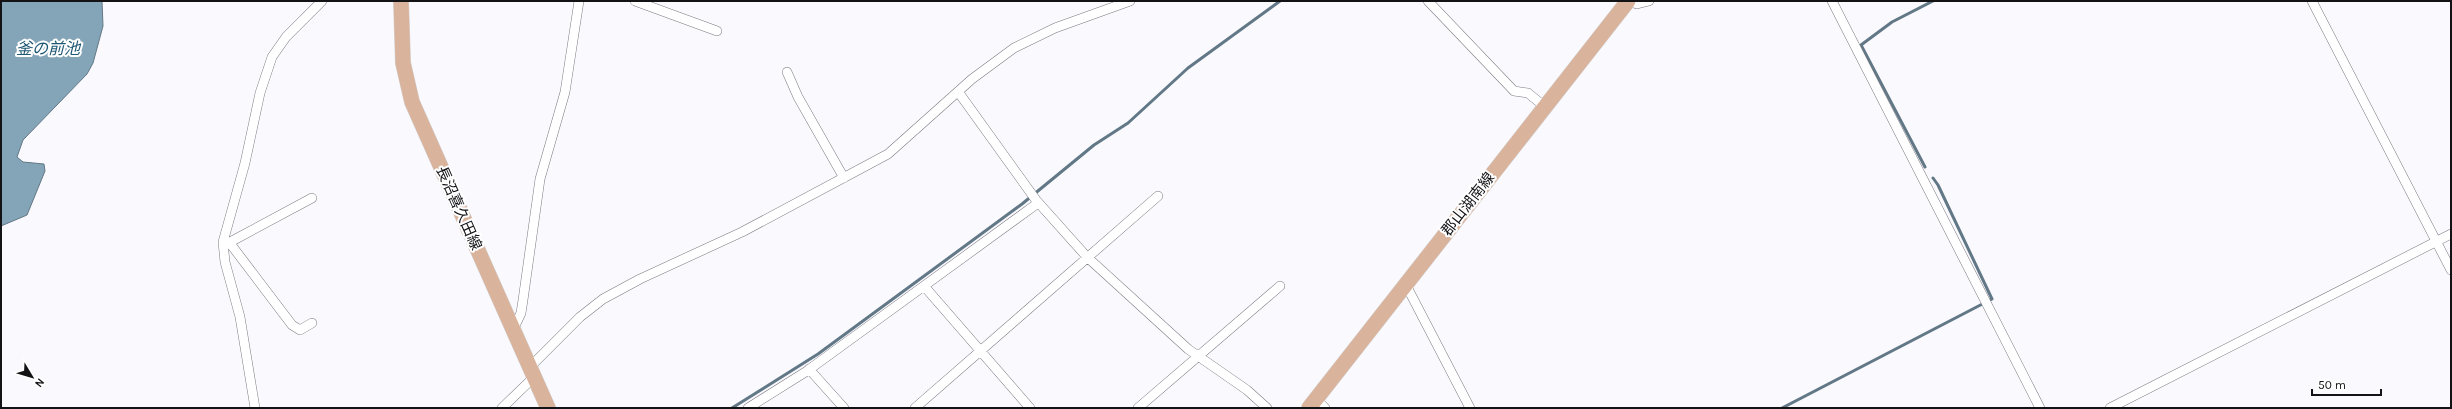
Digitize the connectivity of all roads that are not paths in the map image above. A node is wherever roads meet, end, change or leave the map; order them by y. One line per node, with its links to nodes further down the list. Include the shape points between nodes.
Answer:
1 (322, 1): 20 (street, via 286,37 272,57 260,93)
2 (401, 1): 28 (main road, 長沼喜久田線, via 403,62 412,102)
3 (579, 1): 28 (street, via 571,66 540,179 521,313)
4 (635, 1): 11 (street)
5 (1130, 1): 13 (street, via 1055,28 1021,44 992,63)
6 (1428, 1): 14 (street, via 1514,91 1528,94)
7 (1628, 1): 8 (street, via 1637,4); 14 (main road, 郡山湖南線)
8 (1649, 1)
9 (1832, 1): 44 (street)
10 (2312, 1): 21 (street)
11 (717, 32)
12 (788, 72): 15 (street, via 798,97)
13 (959, 93): 15 (street, via 899,146); 18 (street)
14 (1545, 107): 24 (main road, 郡山湖南線)
15 (844, 178): 32 (street, via 742,232 603,299 580,318)
16 (1158, 196): 22 (street)
17 (312, 198): 20 (street)
18 (1038, 203): 22 (street); 25 (street)
19 (2451, 234): 21 (street)
20 (226, 242): 27 (street, via 293,326 302,330); 34 (street, via 225,262 240,318)
21 (2436, 242): 23 (street); 45 (street)
22 (1087, 257): 29 (street); 30 (street)
23 (2451, 270)
24 (1406, 285): 33 (main road, 郡山湖南線); 43 (street)
25 (924, 286): 29 (street); 31 (street)
26 (1280, 286): 30 (street)
27 (312, 323)
28 (513, 330): 32 (main road, 長沼喜久田線)
29 (979, 350): 39 (street); 40 (street)
30 (1197, 357): 41 (street); 42 (street, via 1246,390)
31 (809, 369): 37 (street); 38 (street)
32 (531, 373): 35 (street); 36 (main road, 長沼喜久田線)
33 (1317, 405)
34 (255, 408)
35 (502, 408)
36 (548, 408)
37 (748, 408)
38 (844, 408)
39 (915, 408)
40 (1030, 408)
41 (1138, 408)
42 (1266, 408)
43 (1470, 408)
44 (2040, 408)
45 (2110, 408)

